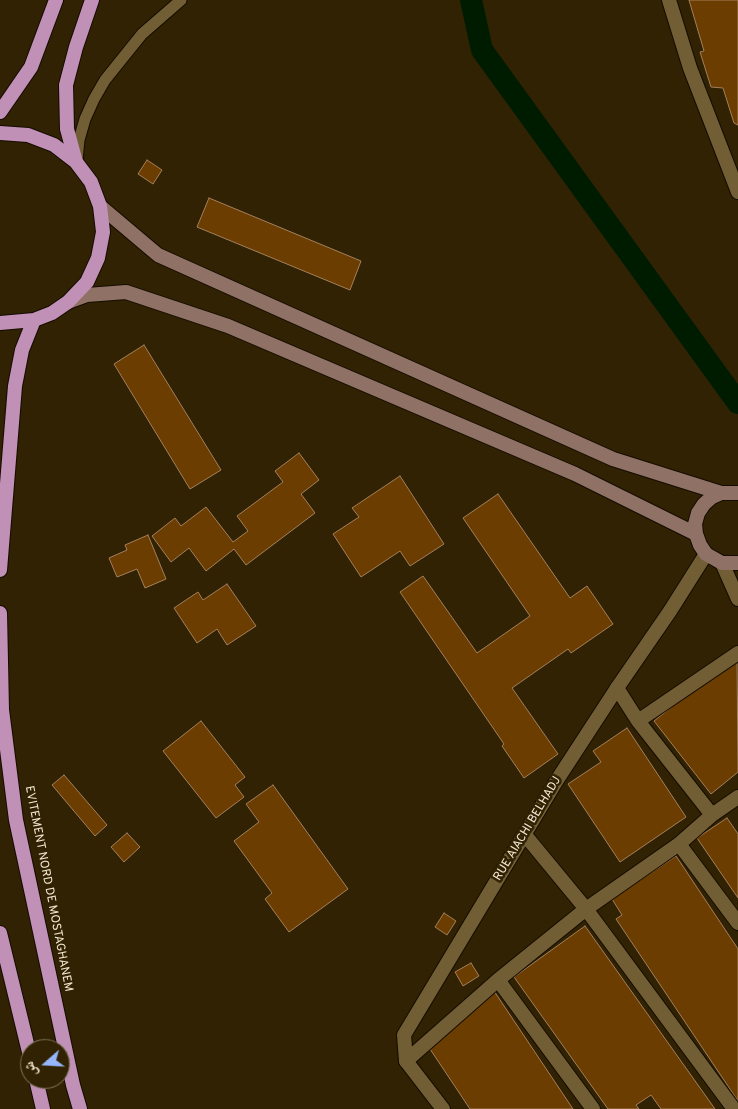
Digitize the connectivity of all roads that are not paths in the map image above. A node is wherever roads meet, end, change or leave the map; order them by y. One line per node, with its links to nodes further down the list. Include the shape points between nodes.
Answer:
1 (56, 0): 5 (highway, via 31,67)
2 (92, 0): 7 (highway, via 66,85 66,129)
3 (181, 0): 7 (lane, via 142,34 105,80 85,119)
4 (668, 0): 8 (street, via 690,68)
5 (0, 112)
6 (0, 133): 7 (highway, via 28,135 54,144)
7 (76, 162): 9 (highway, via 91,182)
8 (738, 192)
9 (100, 206): 10 (highway, via 103,232 98,258 87,282); 13 (main road, via 158,255 613,459)
10 (68, 302): 11 (highway); 15 (main road, via 87,295 126,292 228,326 575,474)
11 (34, 320): 12 (highway); 19 (highway, via 22,350 16,386)
12 (0, 323)
13 (721, 493): 14 (main road); 15 (main road, via 704,504 697,518)
14 (738, 493)
15 (696, 534): 16 (main road)
16 (706, 554): 17 (main road); 23 (street, RUE AIACHI BELHADJ)
17 (722, 563): 18 (main road); 20 (street)
18 (738, 563)
19 (0, 570)
20 (738, 599)
21 (0, 613): 37 (highway, EVITEMENT NORD DE MOSTAGHANEM, via 2,710 16,820)
22 (738, 653): 24 (street)
23 (617, 688): 24 (street); 27 (street, RUE AIACHI BELHADJ)
24 (638, 721): 26 (street)
25 (738, 796): 26 (street)
26 (712, 815): 28 (street)
27 (525, 835): 29 (street); 34 (street, RUE AIACHI BELHADJ, via 404,1035)
28 (679, 844): 29 (street); 30 (street)
29 (586, 909): 32 (street); 40 (street)
30 (738, 923)
31 (0, 933): 33 (highway)
32 (498, 980): 34 (street); 39 (street)
33 (26, 1039)
34 (406, 1061): 38 (street)
35 (38, 1089): 36 (highway)
36 (43, 1109)
37 (80, 1109)
38 (443, 1109)
39 (593, 1109)
40 (734, 1109)

